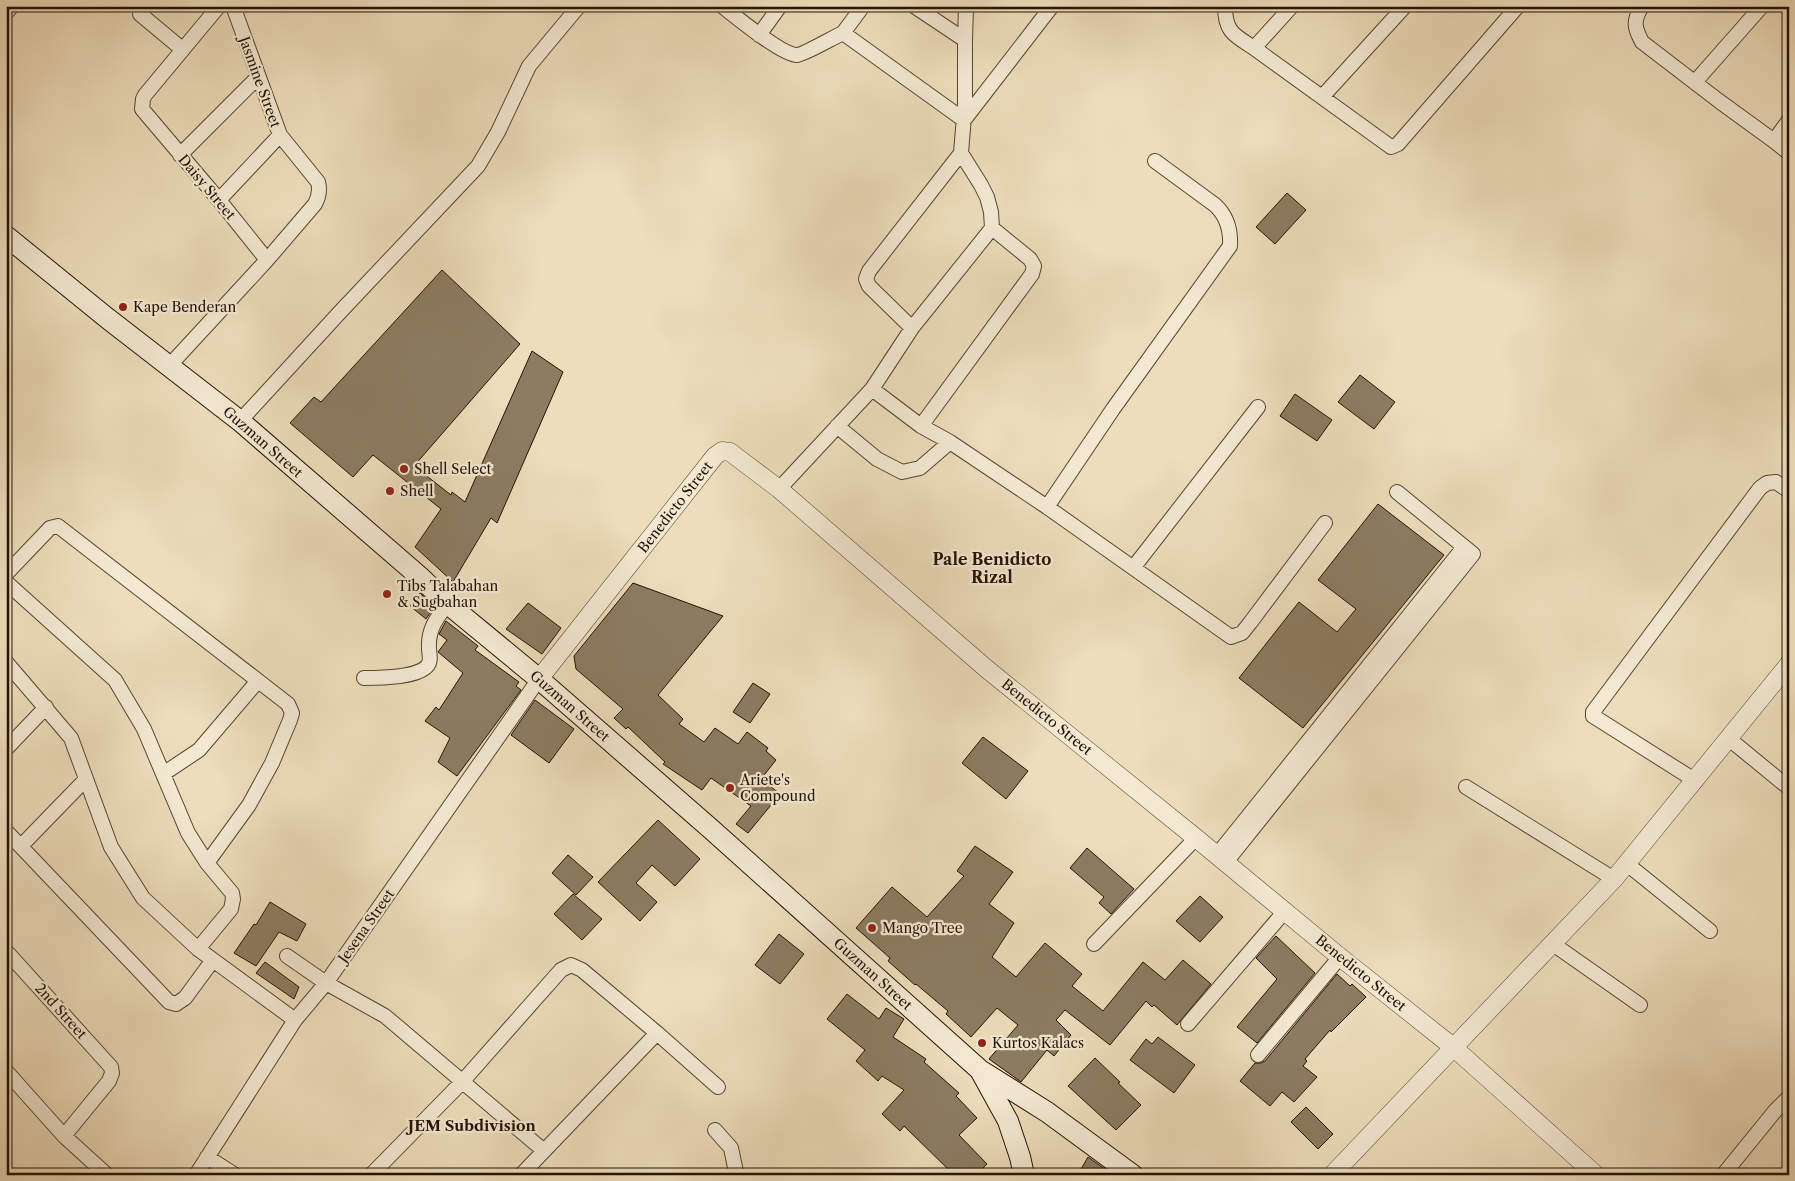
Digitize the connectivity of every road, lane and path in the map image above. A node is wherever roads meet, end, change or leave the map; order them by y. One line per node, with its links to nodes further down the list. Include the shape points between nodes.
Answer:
1 (12, 6): 17 (street)
2 (219, 6): 23 (street)
3 (233, 6): 24 (street, Jasmine Street)
4 (579, 6): 43 (street, via 530,66 478,166)
5 (722, 6): 20 (street)
6 (780, 6): 20 (street)
7 (863, 6): 19 (street)
8 (914, 6): 21 (street)
9 (966, 6): 21 (street)
10 (1052, 6): 27 (street)
11 (1225, 6): 22 (street, via 1225,21 1233,34)
12 (1292, 6): 22 (street)
13 (1405, 6): 26 (street)
14 (1642, 6): 25 (street, via 1635,18 1636,31 1642,42)
15 (1762, 6): 25 (street)
16 (1514, 8): 26 (street, via 1398,144 1390,147)
17 (6, 14)
18 (140, 14): 23 (street)
19 (843, 33): 20 (street, via 797,55); 27 (street)
20 (759, 35)
21 (965, 40): 27 (street)
22 (1254, 48): 26 (street)
23 (182, 50): 33 (street, Daisy Street, via 142,99 146,115)
24 (258, 76): 29 (street, Jasmine Street); 33 (street)
25 (1695, 82): 30 (street)
26 (1322, 97)
27 (964, 120): 31 (street)
28 (1789, 120): 30 (street)
29 (280, 135): 35 (street); 38 (street, Jasmine Street, via 318,182 319,192 315,204)
30 (1774, 141): 32 (street)
31 (961, 153): 36 (street, via 982,184 991,212); 39 (street, via 866,279 869,286)
32 (1789, 153)
33 (180, 154): 35 (street, Daisy Street)
34 (1155, 161): 50 (street, via 1223,212 1229,226 1230,246)
35 (219, 200): 38 (street, Daisy Street)
36 (992, 228): 39 (street); 45 (street, via 1030,259 1034,266 1032,274)
37 (6, 236): 40 (main road, Guzman Street)
38 (267, 260): 40 (street)
39 (912, 328): 41 (street)
40 (170, 365): 43 (main road, Guzman Street)
41 (872, 389): 44 (street); 45 (street)
42 (1258, 407): 52 (street)
43 (240, 421): 55 (main road, Guzman Street)
44 (837, 426): 46 (street, via 877,459 902,472 920,468); 47 (street)
45 (921, 426): 46 (street)
46 (950, 442): 50 (street)
47 (779, 489): 59 (street, Benedicto Street, via 730,452 722,451 715,456); 70 (street, Benedicto Street, via 988,670)
48 (1789, 491): 66 (street, via 1776,482 1760,488 1593,712 1594,716)
49 (1397, 492): 72 (street, via 1469,550)
50 (1046, 506): 52 (street)
51 (1325, 523): 52 (street, via 1250,623 1231,637)
52 (1133, 568)
53 (6, 574): 60 (street, via 50,528 58,526)
54 (6, 582): 64 (street, via 115,680 144,729)
55 (448, 604): 58 (street, via 430,631 431,658 428,666 420,672 402,676); 59 (main road, Guzman Street)
56 (6, 662): 61 (street)
57 (1789, 664): 62 (street)
58 (364, 678)
59 (539, 679): 85 (street, Jesena Street); 92 (main road, Guzman Street)
60 (257, 682): 64 (street, via 199,750); 73 (street, via 288,704 292,714 272,763 249,805)
61 (46, 707): 63 (street); 65 (street, via 71,738)
62 (1728, 738): 66 (street); 68 (street)
63 (6, 749)
64 (163, 774): 73 (street, via 188,833)
65 (86, 779): 71 (street); 80 (street, via 112,847 143,898)
66 (1696, 781): 74 (street)
67 (1466, 787): 75 (street)
68 (1789, 788)
69 (6, 831): 71 (street)
70 (1196, 838): 72 (street, Benedicto Street); 78 (street)
71 (21, 846): 84 (street, via 169,1002 176,1004 186,998)
72 (1221, 859): 76 (street, Benedicto Street)
73 (207, 863): 80 (street, via 232,893 233,900 230,909)
74 (1626, 864): 75 (street); 77 (street)
75 (1614, 879): 79 (street)
76 (1285, 911): 83 (street, Benedicto Street); 88 (street)
77 (1710, 931)
78 (1094, 944)
79 (1552, 944): 86 (street); 90 (street)
80 (198, 949): 84 (street)
81 (6, 951): 98 (street, 2nd Street, via 111,1067 109,1081)
82 (287, 956): 85 (street)
83 (1340, 958): 90 (street, Benedicto Street); 91 (street)
84 (213, 960): 87 (street)
85 (326, 983): 87 (street, Jesena Street); 94 (street, via 385,1016)
86 (1640, 1006)
87 (295, 1020): 100 (street, Jesena Street)
88 (1188, 1024)
89 (657, 1033): 94 (street, via 582,970 571,965 561,970); 95 (street); 99 (street)
90 (1453, 1047): 109 (street); 110 (street, Benedicto Street)
91 (1258, 1055)
92 (980, 1070): 107 (main road, via 1008,1121); 108 (main road, Guzman Street, via 1046,1112)
93 (6, 1071): 98 (street)
94 (462, 1082): 99 (street); 104 (street)
95 (718, 1087)
96 (1789, 1097): 111 (street)
97 (715, 1130): 106 (street, via 731,1148)
98 (64, 1136): 101 (street)
99 (543, 1150): 105 (street)
100 (207, 1157): 102 (street, Jesena Street); 103 (street)
101 (107, 1175)
102 (196, 1175)
103 (235, 1175)
104 (371, 1175)
105 (521, 1175)
106 (739, 1175)
107 (1024, 1175)
108 (1133, 1175)
109 (1332, 1175)
110 (1596, 1175)
111 (1723, 1175)

